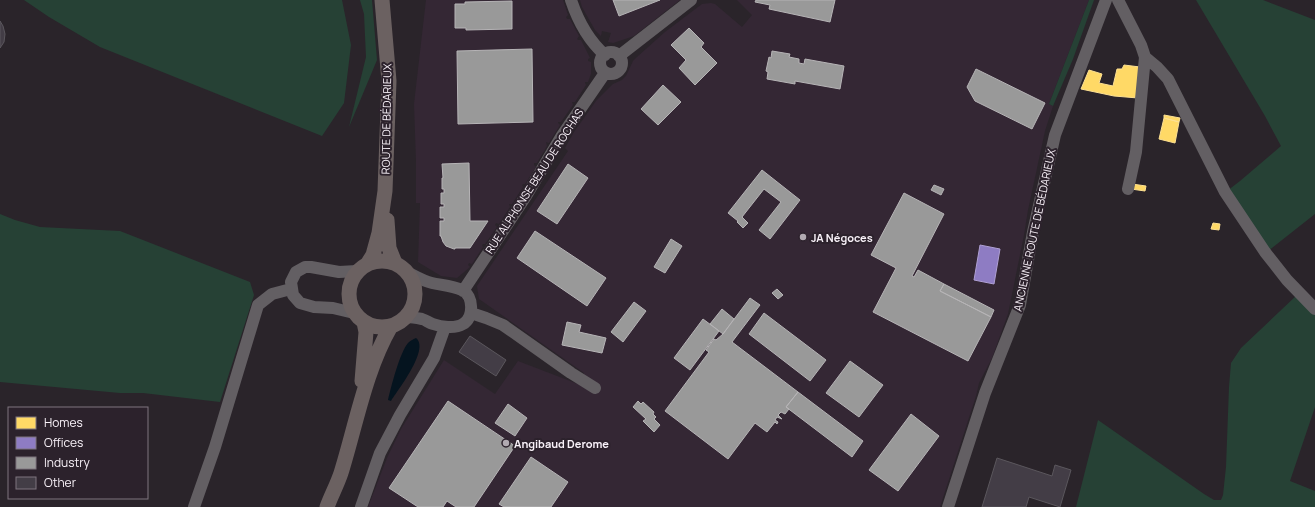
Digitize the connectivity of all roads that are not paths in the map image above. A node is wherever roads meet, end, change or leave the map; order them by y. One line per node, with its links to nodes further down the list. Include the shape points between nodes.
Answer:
1 (382, 0): 11 (main road, ROUTE DE BÉDARIEUX, via 389,81)
2 (571, 0): 6 (street, via 576,16 590,40)
3 (691, 0): 7 (street)
4 (1106, 0): 27 (street, ANCIENNE ROUTE DE BÉDARIEUX, via 1055,134 1020,305 984,393)
5 (1118, 0): 8 (street)
6 (605, 54): 7 (street); 9 (street, via 600,61)
7 (619, 56): 9 (street, via 622,63 619,71 613,74)
8 (1145, 57): 10 (street, via 1136,152); 16 (street, via 1168,78 1225,192 1265,252)
9 (605, 72): 15 (street, RUE ALPHONSE BEAU DE ROCHAS)
10 (1128, 189)
11 (385, 191): 12 (main road, ROUTE DE BÉDARIEUX, via 373,255); 13 (main road, ROUTE DE BÉDARIEUX, via 389,248)
12 (362, 267): 13 (main road, via 382,261); 14 (street, via 339,272 305,267 293,276); 19 (main road, via 352,278 348,296 350,305)
13 (401, 268): 15 (street, via 424,280); 18 (main road, via 412,280 415,289 412,308)
14 (291, 289): 19 (street, via 296,299 306,305 333,308); 24 (street, via 272,294 258,305)
15 (463, 291): 17 (street, via 469,299)
16 (1315, 309)
17 (471, 313): 21 (street, via 462,325); 22 (street, via 503,325)
18 (407, 317): 20 (main road); 21 (street, via 423,319)
19 (359, 318): 20 (main road, via 372,326); 23 (main road, via 366,332)
20 (391, 326): 23 (main road, via 371,370)
21 (445, 327): 26 (street, via 428,370 380,453)
22 (595, 388)
23 (360, 406): 25 (main road, via 340,474)
24 (194, 507)
25 (327, 507)
26 (361, 507)
27 (948, 507)

